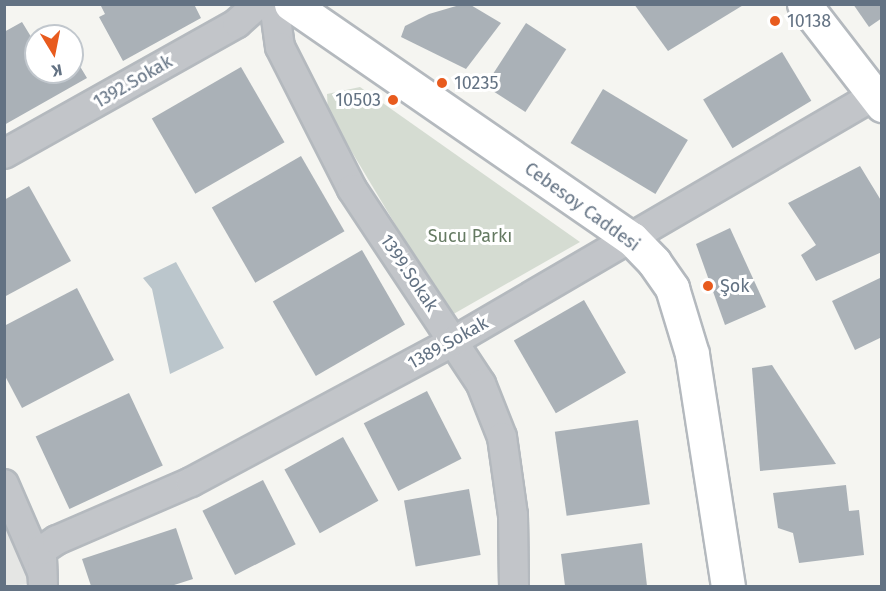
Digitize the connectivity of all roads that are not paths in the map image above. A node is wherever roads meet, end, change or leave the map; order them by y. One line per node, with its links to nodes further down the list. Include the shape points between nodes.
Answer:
1 (258, 4): 6 (street, 1392.Sokak, via 237,23)
2 (274, 4): 8 (street, 1399.Sokak, via 280,47 352,189)
3 (291, 4): 7 (main road, Cebesoy Caddesi)
4 (804, 4): 5 (main road)
5 (878, 100): 7 (street, 1389.Sokak)
6 (4, 154)
7 (632, 239): 8 (street, 1389.Sokak); 12 (main road, Cebesoy Caddesi, via 672,288 682,317 696,377)
8 (454, 341): 10 (street, 1389.Sokak, via 191,482 57,540 42,550); 11 (street, 1399.Sokak, via 481,384 502,437 513,515)
9 (4, 484): 10 (street)
10 (42, 579)
11 (514, 586)
12 (728, 586)

